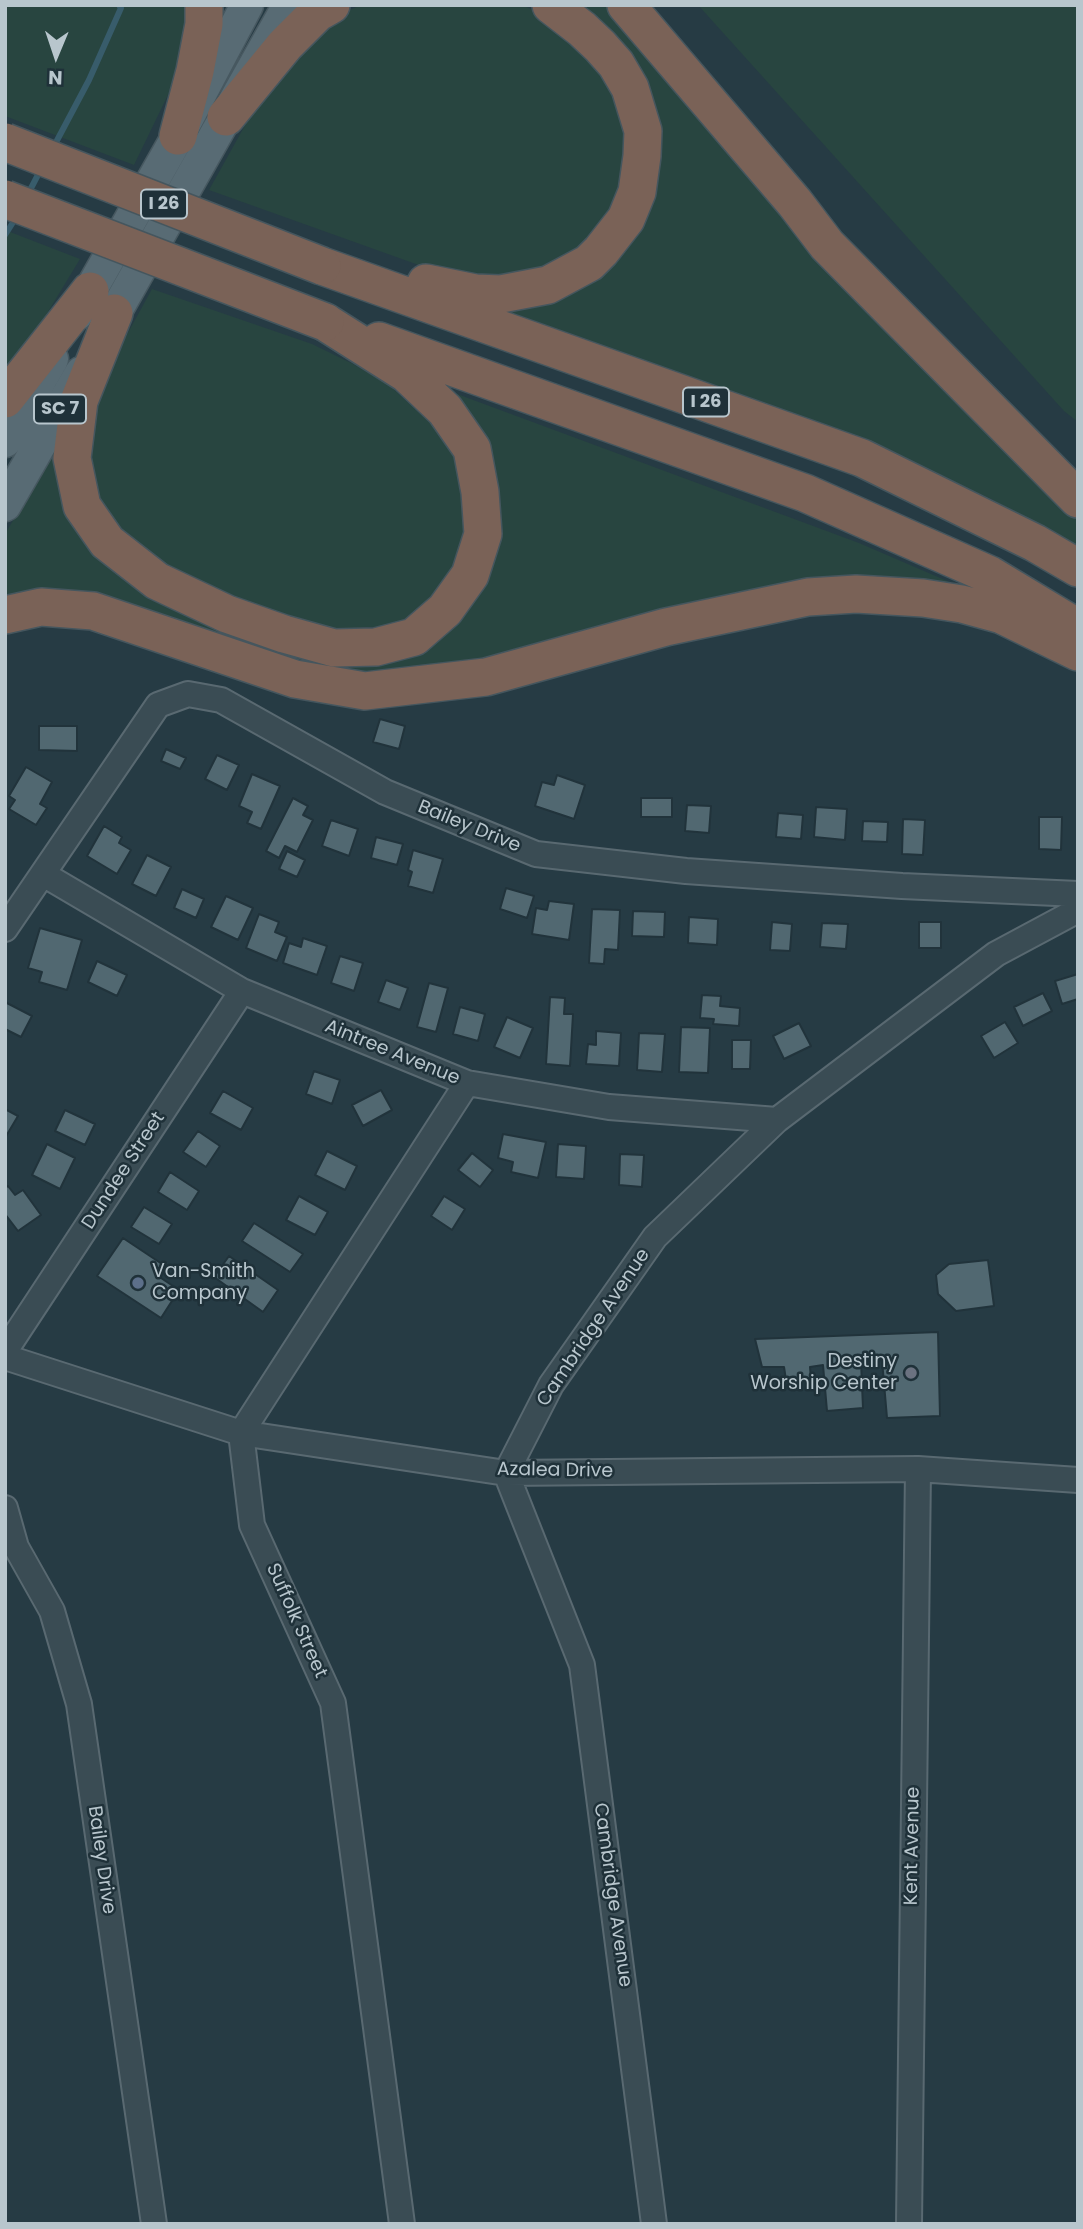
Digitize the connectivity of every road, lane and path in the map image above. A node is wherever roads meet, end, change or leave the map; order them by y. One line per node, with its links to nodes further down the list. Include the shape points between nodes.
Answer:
1 (204, 5): 8 (highway, via 195,71)
2 (247, 5): 8 (main road, SC 7)
3 (289, 5): 7 (main road, SC 7)
4 (331, 5): 7 (highway, via 285,45)
5 (551, 5): 11 (highway, via 583,29 616,64 630,88 643,131 636,192 626,219 601,251 548,285 501,293 475,293)
6 (626, 5): 16 (highway, via 827,245)
7 (226, 117): 12 (main road, SC 7)
8 (178, 136): 12 (main road, SC 7)
9 (5, 142): 11 (highway, I 26, bridge)
10 (5, 199): 13 (highway, bridge)
11 (322, 265): 18 (highway, I 26, via 862,458)
12 (102, 302): 13 (highway, via 79,401 72,458 82,506 107,541 157,581 227,614 334,648 376,647 414,637 445,610 470,575 484,534 480,492 472,449 445,410 407,374); 14 (highway); 15 (main road, SC 7); 17 (main road, SC 7)
13 (325, 322): 20 (highway, via 805,494 990,575)
14 (5, 399)
15 (5, 441)
16 (1078, 499)
17 (5, 505)
18 (1078, 568)
19 (5, 615): 21 (highway, via 41,607 93,611 295,679 365,691 486,677 666,627 808,597 856,594 962,604 1002,615)
20 (1078, 628)
21 (1078, 652)
22 (43, 874): 23 (street, Bailey Drive, via 158,705 188,694 221,700 385,793 536,854 699,872); 25 (street, Bailey Drive); 26 (street, Aintree Avenue)
23 (1078, 894)
24 (1078, 910): 28 (street, Cambridge Avenue, via 996,954)
25 (5, 929)
26 (242, 991): 27 (street, Aintree Avenue); 29 (street, Dundee Street)
27 (467, 1083): 28 (street, Aintree Avenue, via 609,1107); 31 (street)
28 (777, 1119): 33 (street, Cambridge Avenue, via 655,1237 551,1385)
29 (5, 1351)
30 (5, 1357): 31 (street, Azalea Drive)
31 (241, 1433): 33 (street, Azalea Drive); 37 (street, Suffolk Street, via 252,1525 333,1703)
32 (918, 1469): 33 (street, Azalea Drive); 34 (street, Azalea Drive); 39 (street, Kent Avenue)
33 (506, 1473): 38 (street, Cambridge Avenue, via 582,1665)
34 (1078, 1480)
35 (5, 1508): 36 (street, Bailey Drive, via 16,1547 52,1611 79,1704)
36 (154, 2224)
37 (402, 2224)
38 (654, 2224)
39 (909, 2224)

